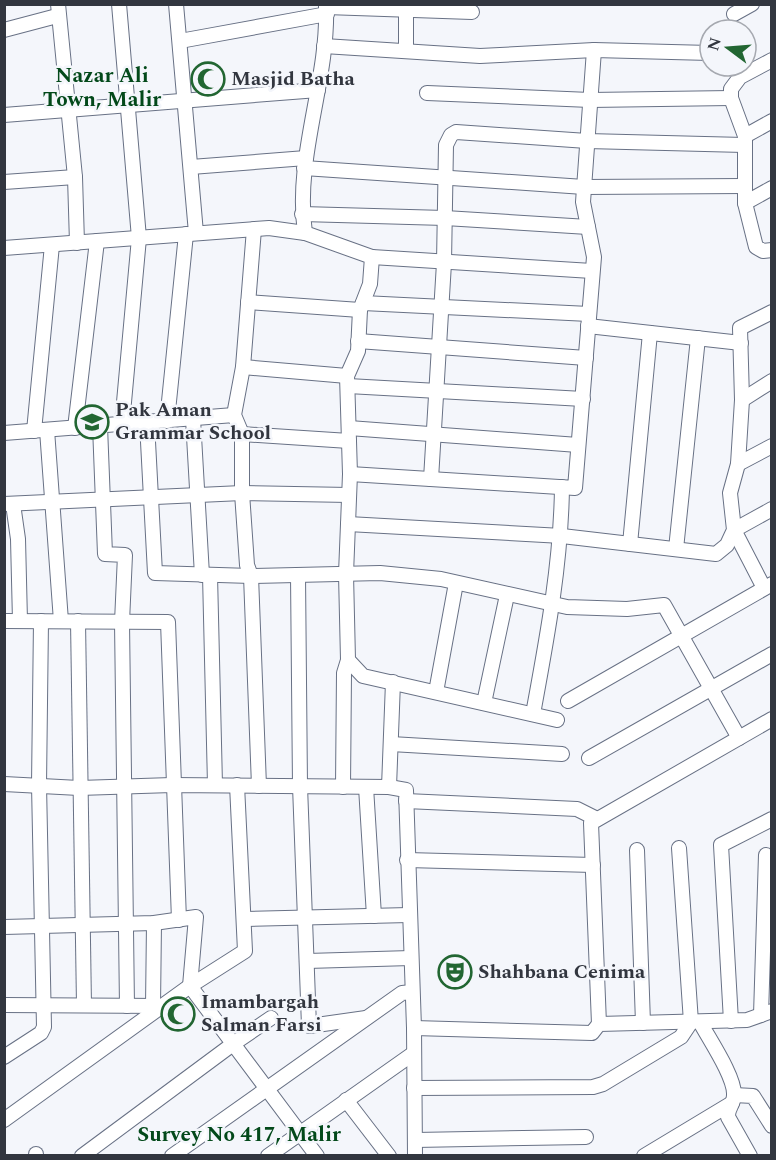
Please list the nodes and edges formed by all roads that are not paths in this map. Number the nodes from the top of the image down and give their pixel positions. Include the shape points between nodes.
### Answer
1 (119, 4) edge
2 (176, 4) edge
3 (752, 4) edge
4 (406, 8) edge
5 (326, 9) edge
6 (57, 10) edge
7 (472, 12) dead end
8 (735, 14) dead end
9 (4, 30) edge
10 (180, 42) junction
11 (324, 46) junction
12 (594, 50) junction
13 (406, 51) junction
14 (698, 52) edge
15 (771, 60) edge
16 (318, 90) junction
17 (427, 93) dead end
18 (731, 98) junction
19 (590, 100) junction
20 (186, 101) junction
21 (127, 105) junction
22 (67, 110) junction
23 (4, 115) edge
24 (771, 121) edge
25 (744, 140) junction
26 (587, 141) junction
27 (305, 163) junction
28 (191, 167) junction
29 (446, 176) junction
30 (75, 177) junction
31 (4, 182) edge
32 (744, 186) junction
33 (584, 187) junction
34 (771, 188) edge
35 (745, 203) junction
36 (302, 214) junction
37 (444, 218) junction
38 (588, 227) junction
39 (254, 229) junction
40 (305, 233) junction
41 (191, 234) junction
42 (139, 238) junction
43 (97, 241) junction
44 (77, 243) junction
45 (52, 245) junction
46 (4, 248) edge
47 (771, 250) edge
48 (372, 257) junction
49 (444, 262) junction
50 (592, 271) junction
51 (248, 302) junction
52 (362, 306) junction
53 (440, 307) junction
54 (771, 312) edge
55 (588, 320) junction
56 (650, 333) junction
57 (698, 338) junction
58 (358, 341) junction
59 (741, 344) junction
60 (438, 347) junction
61 (586, 358) junction
62 (243, 367) junction
63 (348, 381) junction
64 (771, 381) edge
65 (437, 391) junction
66 (583, 399) junction
67 (742, 400) junction
68 (234, 415) junction
69 (193, 419) junction
70 (166, 421) junction
71 (147, 423) junction
72 (122, 424) junction
73 (100, 426) junction
74 (75, 428) junction
75 (40, 430) junction
76 (4, 433) edge
77 (242, 434) junction
78 (349, 435) junction
79 (434, 435) junction
80 (578, 445) junction
81 (771, 446) edge
82 (738, 464) junction
83 (350, 474) junction
84 (431, 479) junction
85 (562, 487) junction
86 (242, 493) junction
87 (198, 495) junction
88 (349, 495) junction
89 (152, 497) junction
90 (104, 500) junction
91 (51, 502) junction
92 (9, 504) edge
93 (771, 509) edge
94 (348, 524) junction
95 (734, 530) junction
96 (562, 536) junction
97 (630, 544) junction
98 (676, 549) junction
99 (346, 574) junction
100 (206, 575) junction
101 (298, 575) junction
102 (251, 576) junction
103 (456, 583) junction
104 (768, 586) edge
105 (507, 595) junction
106 (553, 604) junction
107 (4, 621) edge
108 (20, 621) junction
109 (41, 621) junction
110 (61, 621) junction
111 (78, 621) junction
112 (122, 622) junction
113 (682, 637) junction
114 (771, 654) edge
115 (348, 660) junction
116 (393, 682) junction
117 (712, 690) junction
118 (436, 692) junction
119 (568, 701) dead end
120 (484, 703) junction
121 (533, 714) junction
122 (771, 719) edge
123 (557, 720) dead end
124 (739, 738) junction
125 (390, 744) junction
126 (562, 754) dead end
127 (589, 758) dead end
128 (4, 784) edge
129 (39, 785) junction
130 (172, 785) junction
131 (215, 785) junction
132 (237, 785) junction
133 (125, 786) junction
134 (259, 786) junction
135 (300, 786) junction
136 (343, 787) junction
137 (366, 787) junction
138 (79, 788) junction
139 (389, 788) junction
140 (406, 801) junction
141 (597, 819) junction
142 (771, 819) edge
143 (679, 848) dead end
144 (637, 850) dead end
145 (766, 855) dead end
146 (407, 860) junction
147 (593, 865) junction
148 (768, 912) edge
149 (409, 915) junction
150 (374, 916) junction
151 (305, 918) junction
152 (245, 919) junction
153 (179, 920) junction
154 (154, 923) junction
155 (128, 924) junction
156 (82, 925) junction
157 (4, 927) edge
158 (42, 928) junction
159 (411, 958) junction
160 (307, 961) junction
161 (190, 986) junction
162 (412, 992) junction
163 (4, 1005) edge
164 (44, 1005) junction
165 (84, 1005) junction
166 (127, 1006) junction
167 (158, 1006) junction
168 (768, 1014) edge
169 (272, 1018) dead end
170 (366, 1018) junction
171 (730, 1021) junction
172 (695, 1022) junction
173 (643, 1023) junction
174 (599, 1024) junction
175 (414, 1028) junction
176 (233, 1044) junction
177 (414, 1053) junction
178 (4, 1057) edge
179 (266, 1088) junction
180 (414, 1088) junction
181 (733, 1099) junction
182 (346, 1100) junction
183 (4, 1120) edge
184 (771, 1126) edge
185 (299, 1131) junction
186 (586, 1137) dead end
187 (415, 1140) junction
188 (82, 1155) edge
189 (172, 1155) edge
190 (268, 1155) edge
191 (317, 1155) edge
192 (388, 1155) edge
193 (415, 1155) edge
194 (644, 1155) edge
195 (750, 1155) edge

1 - 21 street
2 - 10 street
3 - 8 street
4 - 5 street
4 - 7 street
4 - 13 street
5 - 10 street
5 - 11 street
6 - 9 street
6 - 22 street
10 - 20 street
11 - 13 street
11 - 16 street
12 - 13 street via 480,56
12 - 14 street
12 - 19 street
15 - 18 street via 733,83
16 - 20 street
16 - 27 street
17 - 19 street
18 - 19 street
18 - 25 street
19 - 26 street
20 - 21 street
20 - 28 street
21 - 22 street
21 - 42 street
22 - 23 street
22 - 30 street
24 - 25 street
25 - 26 street
25 - 32 street
26 - 29 street via 456,132 446,145
26 - 33 street
27 - 28 street
27 - 29 street
27 - 36 street
28 - 41 street
29 - 33 street
29 - 37 street
30 - 31 street
30 - 44 street
32 - 33 street
32 - 35 street
33 - 38 street
34 - 35 street
35 - 47 street via 756,248
36 - 37 street
36 - 40 street
37 - 38 street
37 - 49 street
38 - 50 street via 594,257
39 - 40 street
39 - 41 street
39 - 51 street
40 - 48 street
41 - 42 street
41 - 70 street
42 - 43 street
42 - 72 street
43 - 44 street
43 - 74 street
44 - 45 street
45 - 46 street
45 - 75 street
48 - 49 street
48 - 52 street via 370,284
49 - 50 street
49 - 53 street
50 - 55 street
51 - 52 street
51 - 62 street
52 - 53 street
52 - 58 street
53 - 55 street
53 - 60 street
54 - 59 street via 740,328
55 - 56 street
55 - 61 street
56 - 57 street
56 - 97 street
57 - 59 street
57 - 98 street
58 - 60 street
58 - 63 street
59 - 67 street
60 - 61 street
60 - 65 street
61 - 66 street
62 - 63 street
62 - 68 street
63 - 65 street
63 - 78 street
64 - 67 street
65 - 66 street
65 - 79 street
66 - 80 street
67 - 82 street
68 - 69 street
68 - 77 street
69 - 70 street
69 - 87 street
70 - 71 street
71 - 72 street
71 - 89 street
72 - 73 street
73 - 74 street
73 - 90 street
74 - 75 street
75 - 76 street
75 - 91 street
77 - 78 street
77 - 86 street
78 - 79 street
78 - 83 street
79 - 80 street
79 - 84 street
80 - 85 street via 575,488
81 - 82 street
82 - 95 street via 730,493
83 - 84 street
83 - 88 street
84 - 85 street
85 - 96 street
86 - 87 street
86 - 88 street
86 - 102 street
87 - 89 street
87 - 100 street
88 - 94 street
89 - 90 street
89 - 100 street via 155,573
90 - 91 street
90 - 112 street via 105,554 125,555
91 - 92 street
91 - 110 street
92 - 108 street via 18,539
93 - 95 street
94 - 96 street
94 - 99 street
95 - 98 street via 716,554
95 - 104 street
96 - 97 street
96 - 106 street
97 - 98 street
99 - 101 street
99 - 103 street via 380,573
99 - 115 street
100 - 102 street
100 - 131 street
101 - 102 street
101 - 135 street
102 - 134 street
103 - 105 street
103 - 118 street
104 - 113 street
105 - 106 street
105 - 120 street
106 - 113 street via 627,609 664,605
106 - 121 street
107 - 108 street
108 - 109 street
109 - 110 street
109 - 129 street
110 - 111 street
111 - 112 street
111 - 138 street
112 - 130 street via 168,622
112 - 133 street
113 - 117 street
113 - 119 street
114 - 117 street
115 - 116 street via 363,676
115 - 136 street via 344,674
116 - 118 street
116 - 125 street
117 - 124 street
117 - 127 street
118 - 120 street
120 - 121 street
121 - 123 street
122 - 124 street
124 - 141 street
125 - 126 street
125 - 139 street
128 - 129 street
129 - 138 street
129 - 158 street
130 - 131 street
130 - 133 street
130 - 153 street
131 - 132 street
132 - 134 street
132 - 152 street
133 - 138 street
133 - 155 street
134 - 135 street
135 - 136 street
135 - 151 street
136 - 137 street
137 - 139 street
137 - 150 street
138 - 156 street
139 - 140 street via 406,790
140 - 141 street via 577,809
140 - 146 street
141 - 147 street via 591,823
142 - 171 street via 721,845
143 - 172 street
144 - 173 street
145 - 148 street
146 - 147 street
146 - 149 street
147 - 174 street
148 - 168 street
149 - 150 street
149 - 159 street
150 - 151 street
151 - 152 street
151 - 160 street
152 - 161 street via 245,951
153 - 154 street
153 - 161 street via 196,917
154 - 155 street
154 - 167 street
155 - 156 street
155 - 166 street
156 - 158 street
156 - 165 street
157 - 158 street
158 - 164 street
159 - 160 street
159 - 162 street
160 - 170 street via 309,1026
161 - 167 street
161 - 176 street
162 - 170 street via 402,993
162 - 175 street
163 - 164 street
164 - 165 street
164 - 178 street via 44,1028
165 - 166 street
166 - 167 street
167 - 183 street
168 - 171 street
169 - 176 street
170 - 179 street
171 - 172 street
172 - 173 street
172 - 180 street via 681,1037 593,1087
172 - 181 street via 731,1082
173 - 174 street
174 - 175 street via 592,1033
175 - 177 street
176 - 179 street
176 - 188 street
177 - 180 street
177 - 182 street
179 - 185 street
179 - 189 street
180 - 187 street
181 - 184 street via 753,1096
181 - 194 street
181 - 195 street via 728,1117
182 - 185 street
182 - 192 street
185 - 190 street
185 - 191 street
186 - 187 street
187 - 193 street

